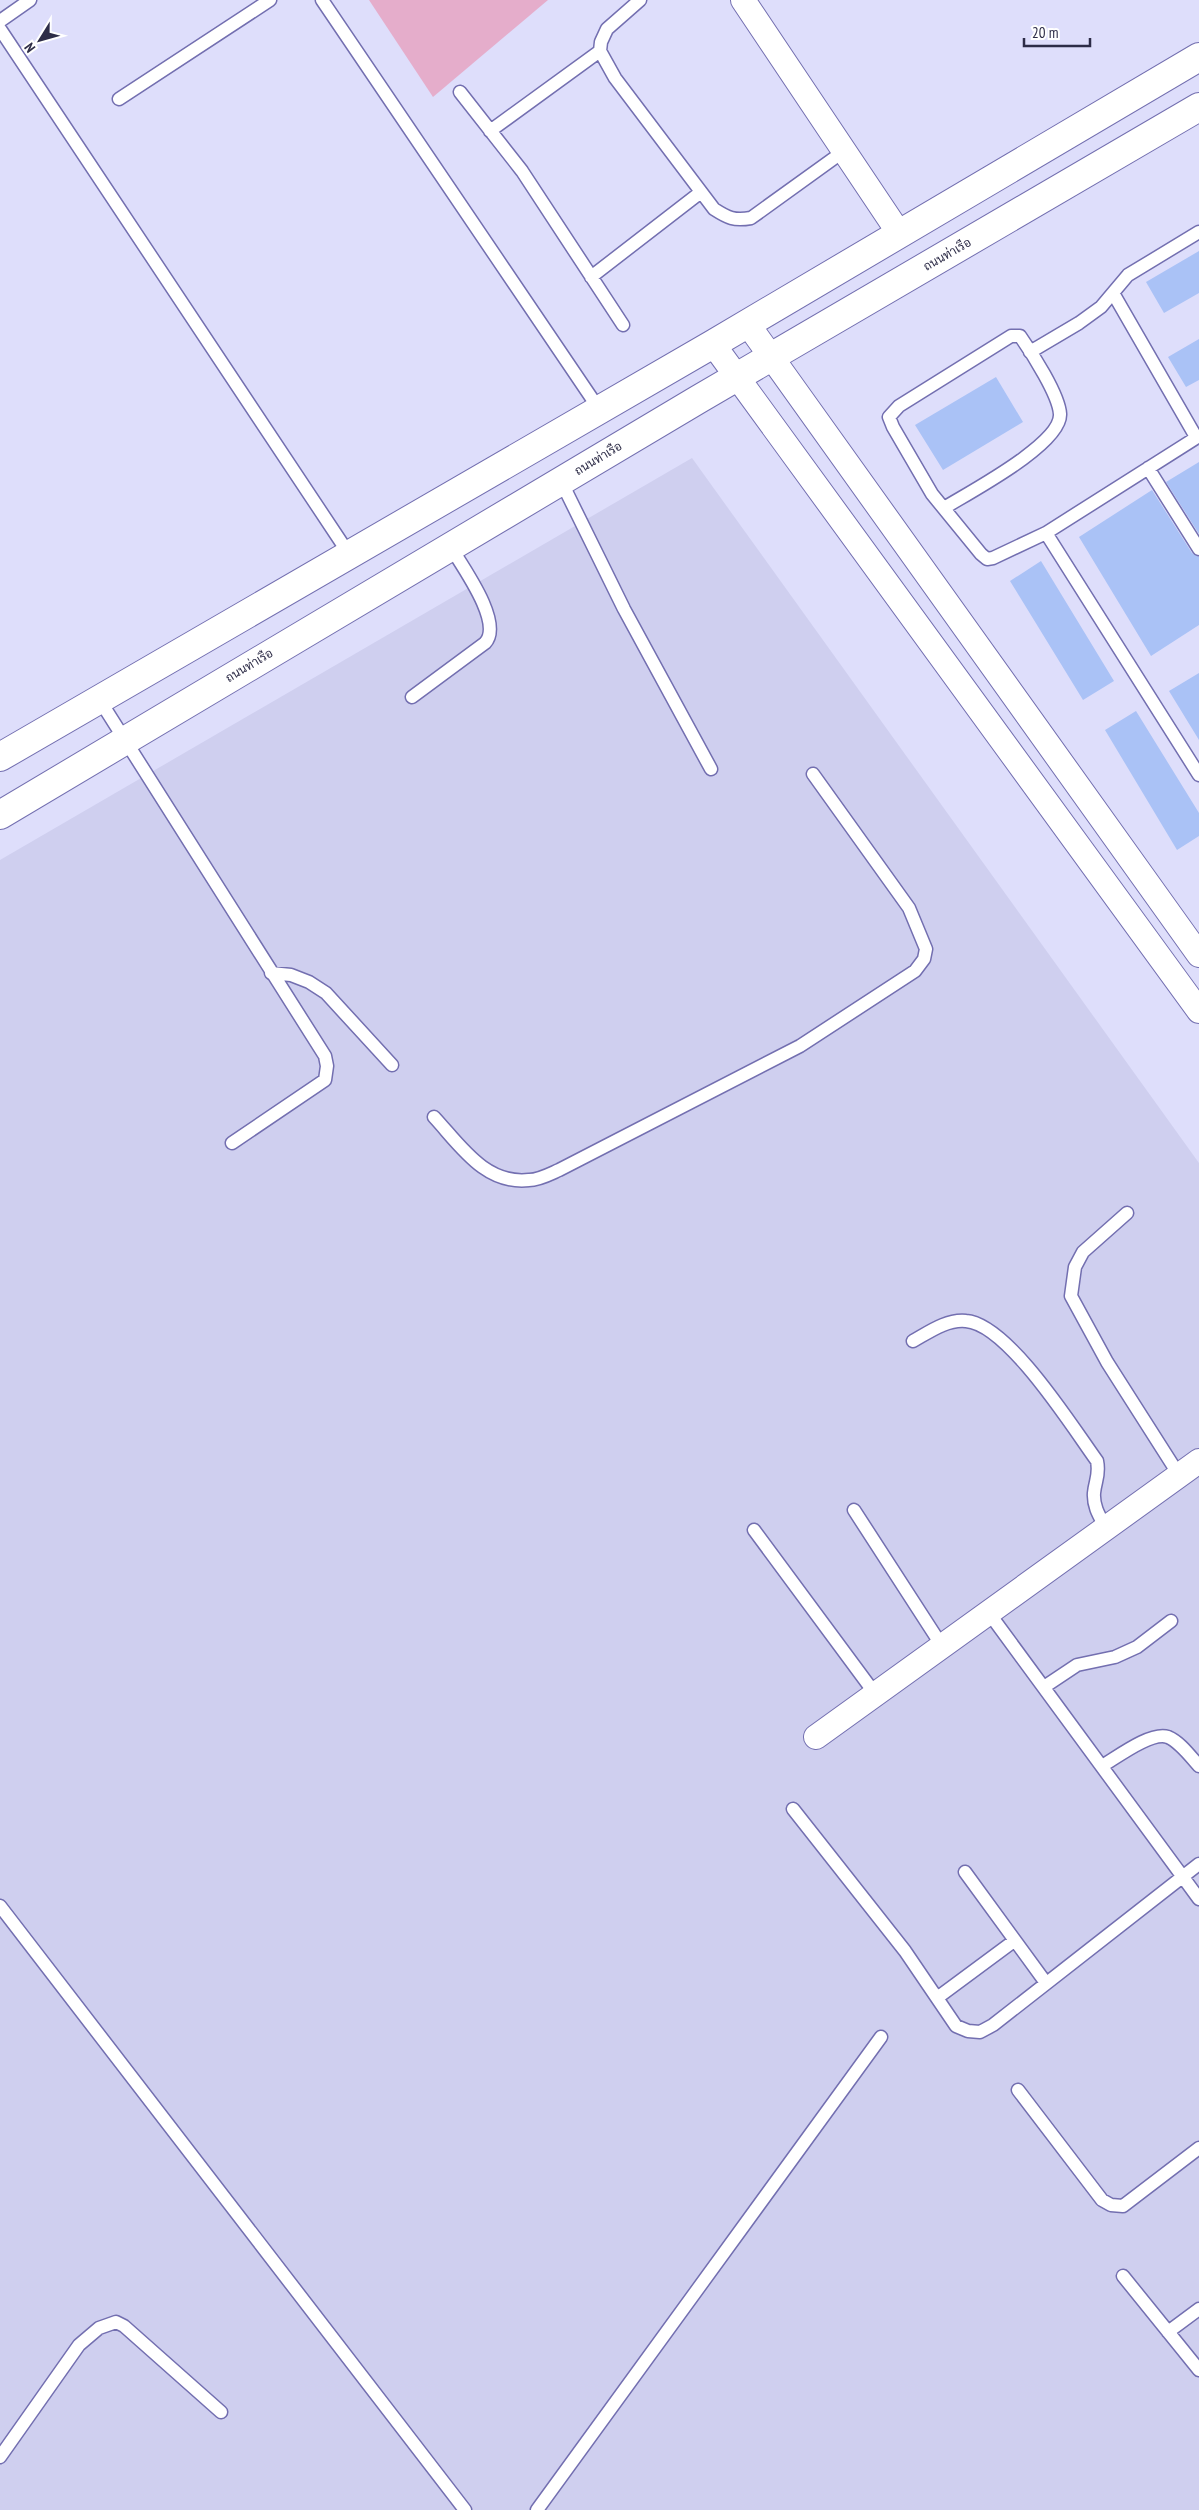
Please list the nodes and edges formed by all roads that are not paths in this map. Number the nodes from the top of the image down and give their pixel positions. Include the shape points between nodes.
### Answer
1 (30, 0) edge
2 (270, 0) edge
3 (322, 0) edge
4 (640, 0) edge
5 (743, 0) edge
6 (0, 21) edge
7 (0, 29) edge
8 (600, 51) junction
9 (1199, 57) edge
10 (460, 92) dead end
11 (120, 98) dead end
12 (1199, 107) edge
13 (490, 131) junction
14 (844, 151) junction
15 (701, 192) junction
16 (1199, 232) edge
17 (899, 233) junction
18 (591, 277) junction
19 (1113, 293) junction
20 (748, 323) junction
21 (623, 326) dead end
22 (713, 344) junction
23 (1030, 352) junction
24 (771, 356) junction
25 (736, 377) junction
26 (599, 409) junction
27 (1198, 437) edge
28 (1148, 468) junction
29 (561, 481) junction
30 (944, 508) junction
31 (1046, 533) junction
32 (450, 546) junction
33 (1199, 549) edge
34 (349, 554) junction
35 (412, 697) dead end
36 (99, 699) junction
37 (123, 740) junction
38 (0, 757) edge
39 (711, 769) dead end
40 (813, 774) dead end
41 (1199, 775) edge
42 (0, 815) edge
43 (1199, 955) edge
44 (271, 973) junction
45 (1199, 1011) edge
46 (392, 1065) dead end
47 (434, 1117) dead end
48 (232, 1143) dead end
49 (1128, 1213) dead end
50 (913, 1341) dead end
51 (1199, 1461) edge
52 (1179, 1475) junction
53 (854, 1510) dead end
54 (1106, 1528) junction
55 (754, 1530) dead end
56 (989, 1612) junction
57 (1171, 1621) dead end
58 (942, 1646) junction
59 (1044, 1687) junction
60 (876, 1695) junction
61 (816, 1737) dead end
62 (1102, 1766) junction
63 (1199, 1766) edge
64 (793, 1809) dead end
65 (1199, 1864) edge
66 (965, 1872) dead end
67 (1182, 1876) junction
68 (1199, 1899) edge
69 (0, 1906) edge
70 (1014, 1941) junction
71 (1046, 1983) junction
72 (937, 1998) junction
73 (881, 2037) dead end
74 (1018, 2090) dead end
75 (1199, 2148) edge
76 (1123, 2276) dead end
77 (1199, 2309) edge
78 (1168, 2332) junction
79 (1199, 2370) edge
80 (221, 2412) dead end
81 (0, 2457) edge
82 (465, 2510) edge
83 (537, 2510) edge

1 - 6 lane
2 - 11 lane
3 - 26 lane
4 - 8 lane via 607,29
5 - 14 street
7 - 34 lane
8 - 13 lane
8 - 15 lane via 611,72
9 - 17 street
10 - 13 lane
12 - 24 street, ถนนท่าเรือ
13 - 18 lane via 522,171
14 - 15 lane via 751,218 737,221 728,218 714,209
14 - 17 street
15 - 18 lane
16 - 19 lane via 1128,275
17 - 20 street
18 - 21 lane
19 - 23 lane via 1101,307 1079,323
19 - 27 lane
20 - 22 street
20 - 24 street
22 - 25 street
22 - 26 street
23 - 30 lane via 1058,402 1061,416 1056,429 1028,456
23 - 30 lane via 1020,336 1011,336 899,406 889,416 932,494
24 - 25 street, ถนนท่าเรือ
24 - 43 street
25 - 29 street, ถนนท่าเรือ
25 - 45 street
26 - 34 street
27 - 28 lane
28 - 31 lane
28 - 33 lane
29 - 32 street, ถนนท่าเรือ
29 - 39 lane via 624,609
30 - 31 lane via 987,559
31 - 41 lane
32 - 35 lane via 484,603 491,634 485,643
32 - 37 street, ถนนท่าเรือ
34 - 36 street
36 - 37 lane
36 - 38 street
37 - 42 street, ถนนท่าเรือ
37 - 44 lane
40 - 47 lane via 909,908 926,949 921,965 800,1046 559,1170 531,1180 495,1175 480,1167
44 - 46 lane via 291,975 326,993
44 - 48 lane via 325,1056 327,1072 325,1080
49 - 52 lane via 1084,1252 1075,1267 1071,1296 1107,1362
50 - 54 lane via 951,1322 966,1321 989,1330 1006,1342 1097,1461 1100,1472 1094,1502
51 - 52 street
52 - 54 street
53 - 58 lane
54 - 56 street
55 - 60 lane
56 - 58 street
56 - 59 lane
57 - 59 lane via 1137,1648 1077,1666
58 - 60 street
59 - 62 lane
60 - 61 street
62 - 63 lane via 1149,1738 1161,1736 1182,1747
62 - 67 lane
64 - 72 lane via 906,1951
65 - 67 lane
66 - 70 lane
67 - 68 lane
67 - 71 lane
69 - 82 lane
70 - 71 lane
70 - 72 lane
71 - 72 lane via 993,2026 980,2032 956,2026
73 - 83 lane
74 - 75 lane via 1102,2200 1111,2205 1123,2206
76 - 78 lane
77 - 78 lane
78 - 79 lane
80 - 81 lane via 116,2322 99,2328 80,2345

